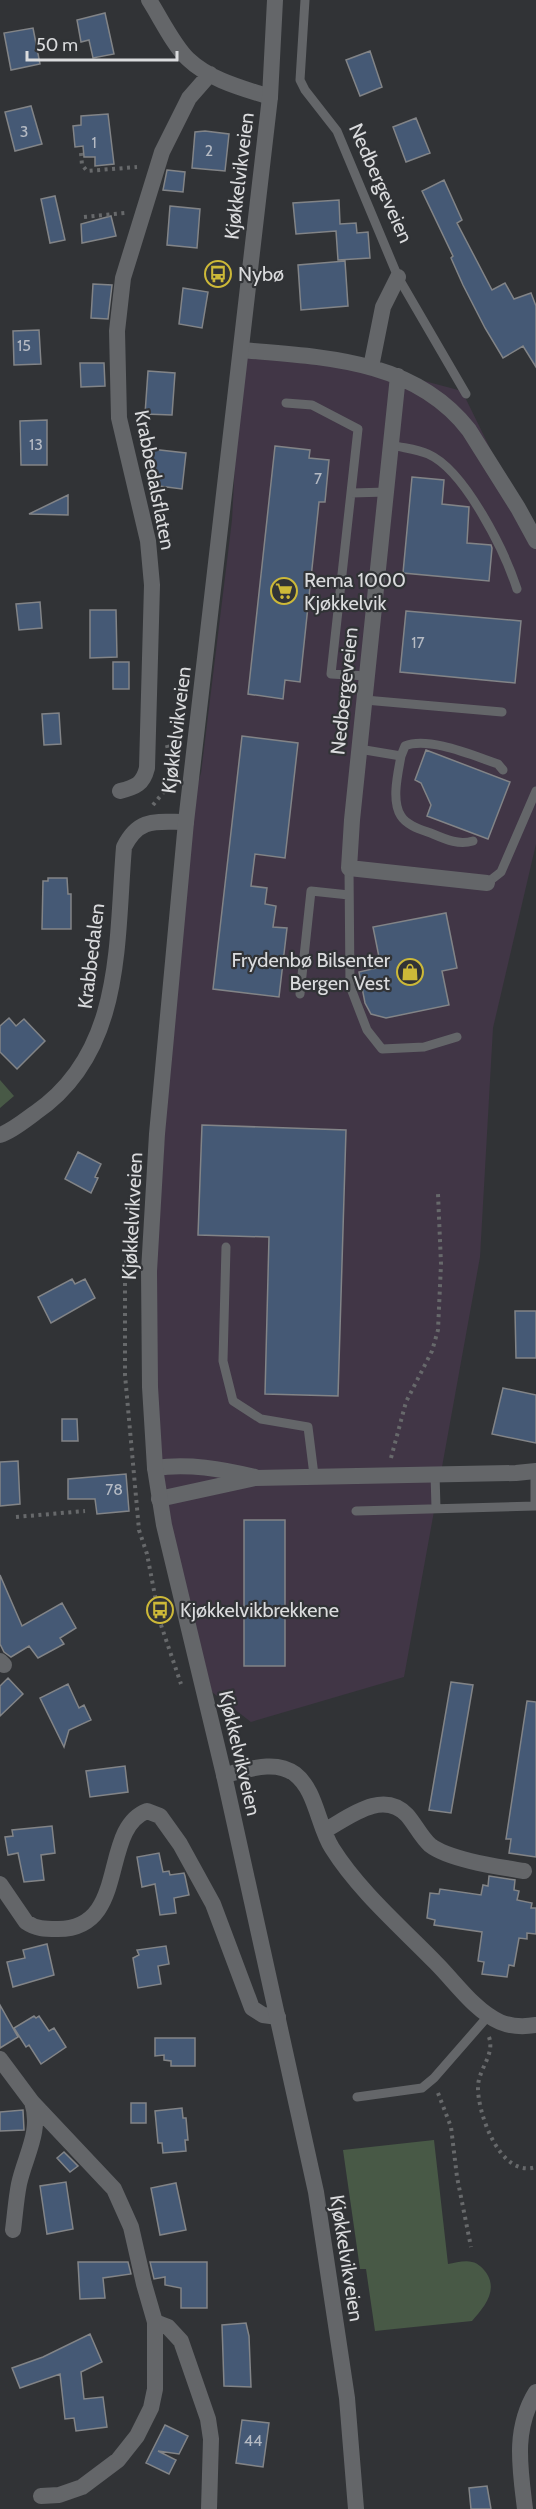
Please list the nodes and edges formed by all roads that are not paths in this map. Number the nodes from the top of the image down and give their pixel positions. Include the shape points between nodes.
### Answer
1 (149, 0) edge
2 (275, 0) edge
3 (305, 0) edge
4 (210, 74) junction
5 (270, 97) junction
6 (398, 277) junction
7 (241, 350) junction
8 (371, 367) junction
9 (398, 376) junction
10 (466, 394) dead end
11 (286, 403) dead end
12 (392, 445) junction
13 (351, 492) junction
14 (387, 492) junction
15 (536, 541) edge
16 (517, 589) dead end
17 (367, 676) junction
18 (364, 700) junction
19 (502, 712) dead end
20 (359, 750) junction
21 (401, 756) junction
22 (503, 770) dead end
23 (120, 791) dead end
24 (536, 791) edge
25 (186, 822) junction
26 (473, 841) dead end
27 (349, 868) junction
28 (487, 883) joint
29 (349, 895) junction
30 (300, 994) dead end
31 (457, 1037) dead end
32 (0, 1135) edge
33 (226, 1247) dead end
34 (155, 1468) junction
35 (536, 1471) edge
36 (435, 1474) junction
37 (314, 1475) junction
38 (255, 1478) junction
39 (159, 1499) junction
40 (436, 1508) junction
41 (356, 1511) dead end
42 (224, 1775) junction
43 (324, 1832) junction
44 (524, 1871) dead end
45 (0, 1884) edge
46 (278, 2017) junction
47 (484, 2020) junction
48 (536, 2025) edge
49 (0, 2059) edge
50 (357, 2097) dead end
51 (32, 2102) junction
52 (14, 2230) dead end
53 (155, 2322) junction
54 (536, 2392) edge
55 (40, 2496) dead end
56 (209, 2509) edge
57 (356, 2509) edge
58 (525, 2509) edge

1 - 4 street via 186,58
2 - 5 street, Kjøkkelvikveien
3 - 6 lane, Nedbergeveien via 300,80 337,131
4 - 5 street
4 - 23 street, Krabbedalsflaten via 189,98 166,143 123,278 117,332 119,418 148,541 152,585 149,748 144,778 136,786
5 - 7 street, Kjøkkelvikveien
6 - 8 street via 383,307
6 - 10 lane, Nedbergeveien
7 - 8 street
7 - 25 street, Kjøkkelvikveien
8 - 9 street
9 - 12 street, Nedbergeveien
9 - 15 street via 430,394 461,419
11 - 13 lane via 312,405 358,429
12 - 14 street, Nedbergeveien
12 - 16 lane via 429,455 459,480 503,553
13 - 14 lane
13 - 17 lane via 331,674
14 - 17 street, Nedbergeveien
17 - 18 street, Nedbergeveien
18 - 19 lane
18 - 20 street, Nedbergeveien
20 - 21 lane
20 - 27 street, Nedbergeveien
21 - 22 lane via 405,746 426,743 498,764
21 - 26 lane via 401,817 446,839 464,844
24 - 28 lane via 501,872
25 - 32 street, Krabbedalen via 154,822 132,832 124,847 111,995 105,1019 81,1069 64,1089
25 - 34 street, Kjøkkelvikveien via 157,1134 149,1271
27 - 28 street
27 - 29 lane, Nedbergeveien
29 - 30 lane via 311,891
29 - 31 lane, Nedbergeveien via 350,986 367,1030 382,1049 423,1047
33 - 37 lane via 223,1361 233,1401 261,1419 308,1427
34 - 38 street via 206,1468
34 - 39 street, Kjøkkelvikveien
35 - 36 street
35 - 40 lane via 535,1506
36 - 37 street
36 - 40 lane
37 - 38 street
38 - 39 street
39 - 42 street, Kjøkkelvikveien
40 - 41 lane
42 - 43 street via 273,1766 297,1775 306,1785
42 - 46 street, Kjøkkelvikveien
43 - 44 street via 372,1805 384,1804 407,1815 429,1844 440,1851
43 - 47 street via 345,1867 470,1998
45 - 46 street via 31,1926 78,1926 101,1906 135,1815 147,1811 160,1816 213,1904 252,2008 263,2015
46 - 57 street, Kjøkkelvikveien via 316,2192 347,2398
47 - 48 street via 512,2026
47 - 50 lane via 422,2088
49 - 51 street
51 - 52 street via 36,2115 32,2147 19,2182
51 - 53 street via 114,2189 131,2227
53 - 55 street via 155,2389 152,2408 137,2436 118,2460 82,2487 59,2495
53 - 56 street via 168,2327 181,2342 208,2419
54 - 58 street via 521,2428 519,2454

